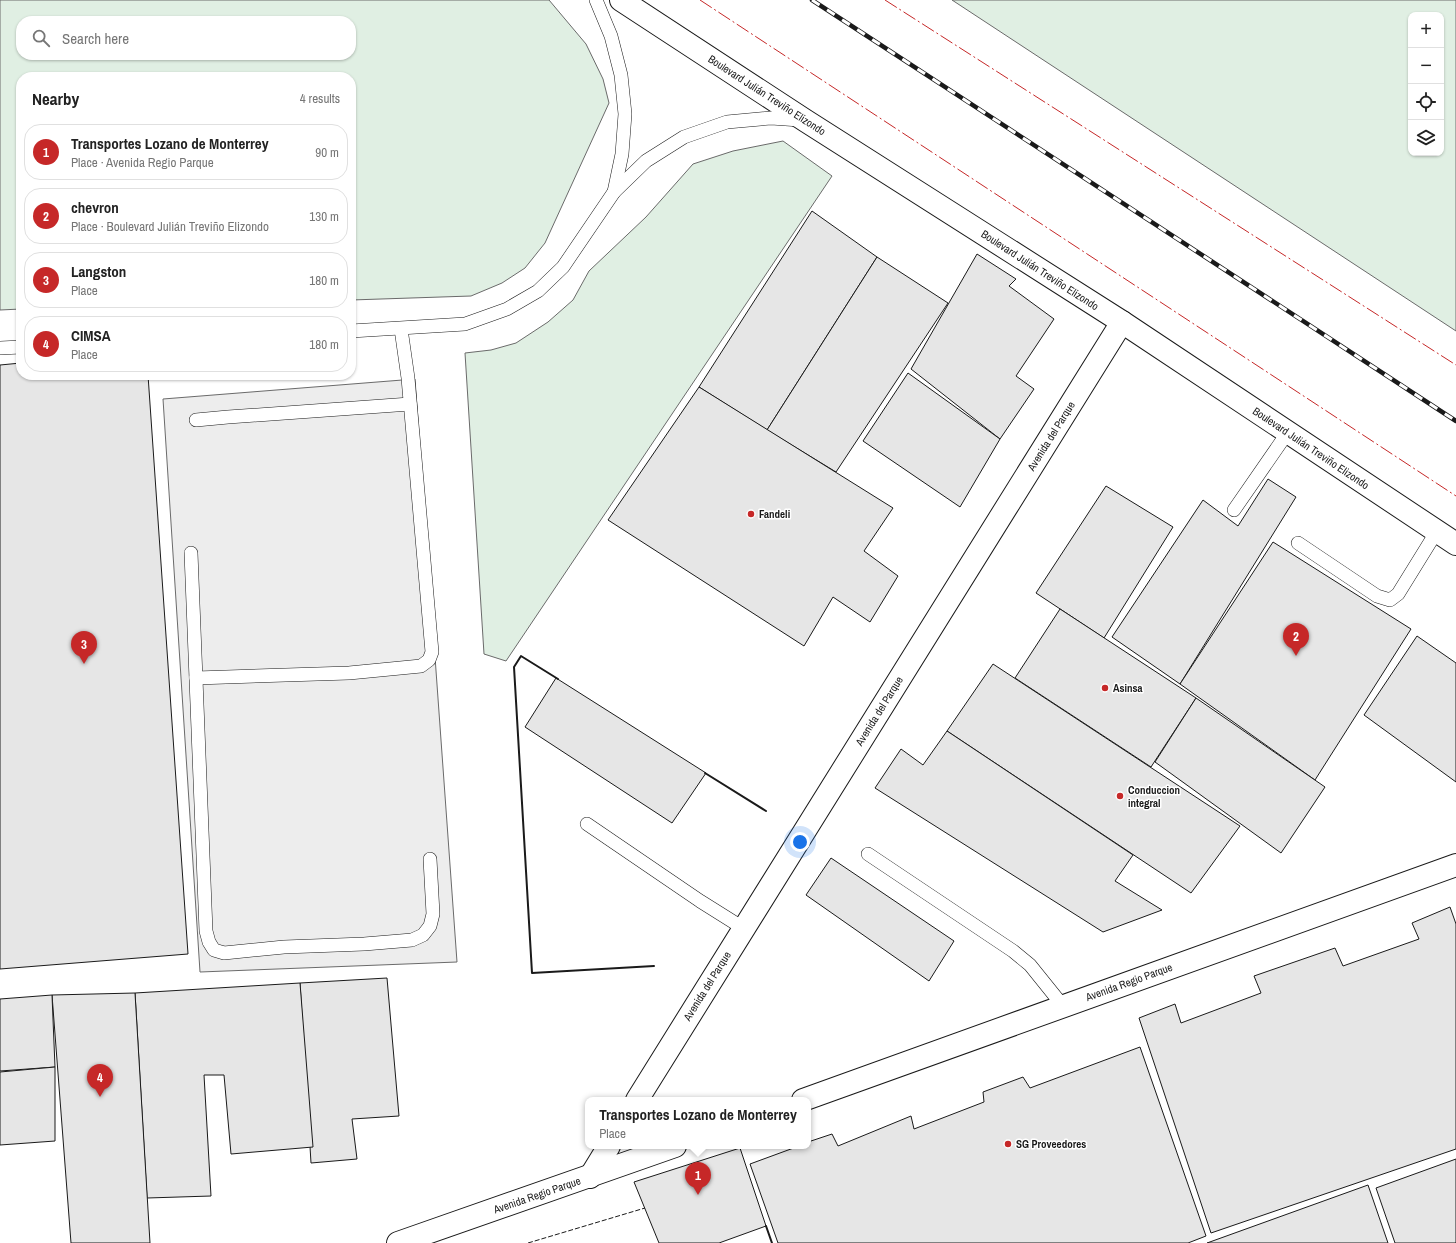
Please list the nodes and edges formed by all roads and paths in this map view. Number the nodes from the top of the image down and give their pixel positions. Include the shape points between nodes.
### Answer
1 (596, 0) edge
2 (621, 0) edge
3 (806, 121) junction
4 (614, 192) junction
5 (1122, 322) junction
6 (401, 329) junction
7 (356, 331) edge
8 (16, 347) edge
9 (0, 348) edge
10 (410, 404) junction
11 (196, 420) dead end
12 (1288, 432) junction
13 (1234, 510) dead end
14 (1437, 532) junction
15 (1298, 543) dead end
16 (1456, 544) edge
17 (191, 553) dead end
18 (196, 678) junction
19 (587, 824) dead end
20 (868, 854) dead end
21 (430, 859) dead end
22 (1456, 865) edge
23 (743, 928) junction
24 (1063, 1006) junction
25 (639, 1097) edge
26 (811, 1097) edge
27 (606, 1149) edge
28 (667, 1149) edge
29 (590, 1177) junction
30 (398, 1243) edge

1 - 4 lane via 611,36 621,75 625,114 622,154
2 - 3 street, Boulevard Julián Treviño Elizondo
3 - 4 lane via 771,118 727,122 684,137 646,161
3 - 5 street, Boulevard Julián Treviño Elizondo
4 - 6 lane via 562,267 538,291 507,309 465,324
5 - 12 street, Boulevard Julián Treviño Elizondo
5 - 23 street, Avenida del Parque
6 - 7 lane
6 - 10 lane
8 - 9 lane
10 - 11 lane
10 - 18 lane via 432,652 429,660 421,666 349,672
12 - 13 lane
12 - 14 street, Boulevard Julián Treviño Elizondo
14 - 15 lane via 1398,594 1390,600 1377,596
14 - 16 street, Boulevard Julián Treviño Elizondo
17 - 18 lane
18 - 21 lane via 206,931 214,950 224,953 412,940 423,935 430,926 433,914
19 - 23 lane
20 - 24 lane via 1014,951 1030,965
22 - 24 street, Avenida Regio Parque
23 - 25 street, Avenida del Parque
24 - 26 street, Avenida Regio Parque
27 - 29 street
28 - 29 street, Avenida Regio Parque
29 - 30 street, Avenida Regio Parque

